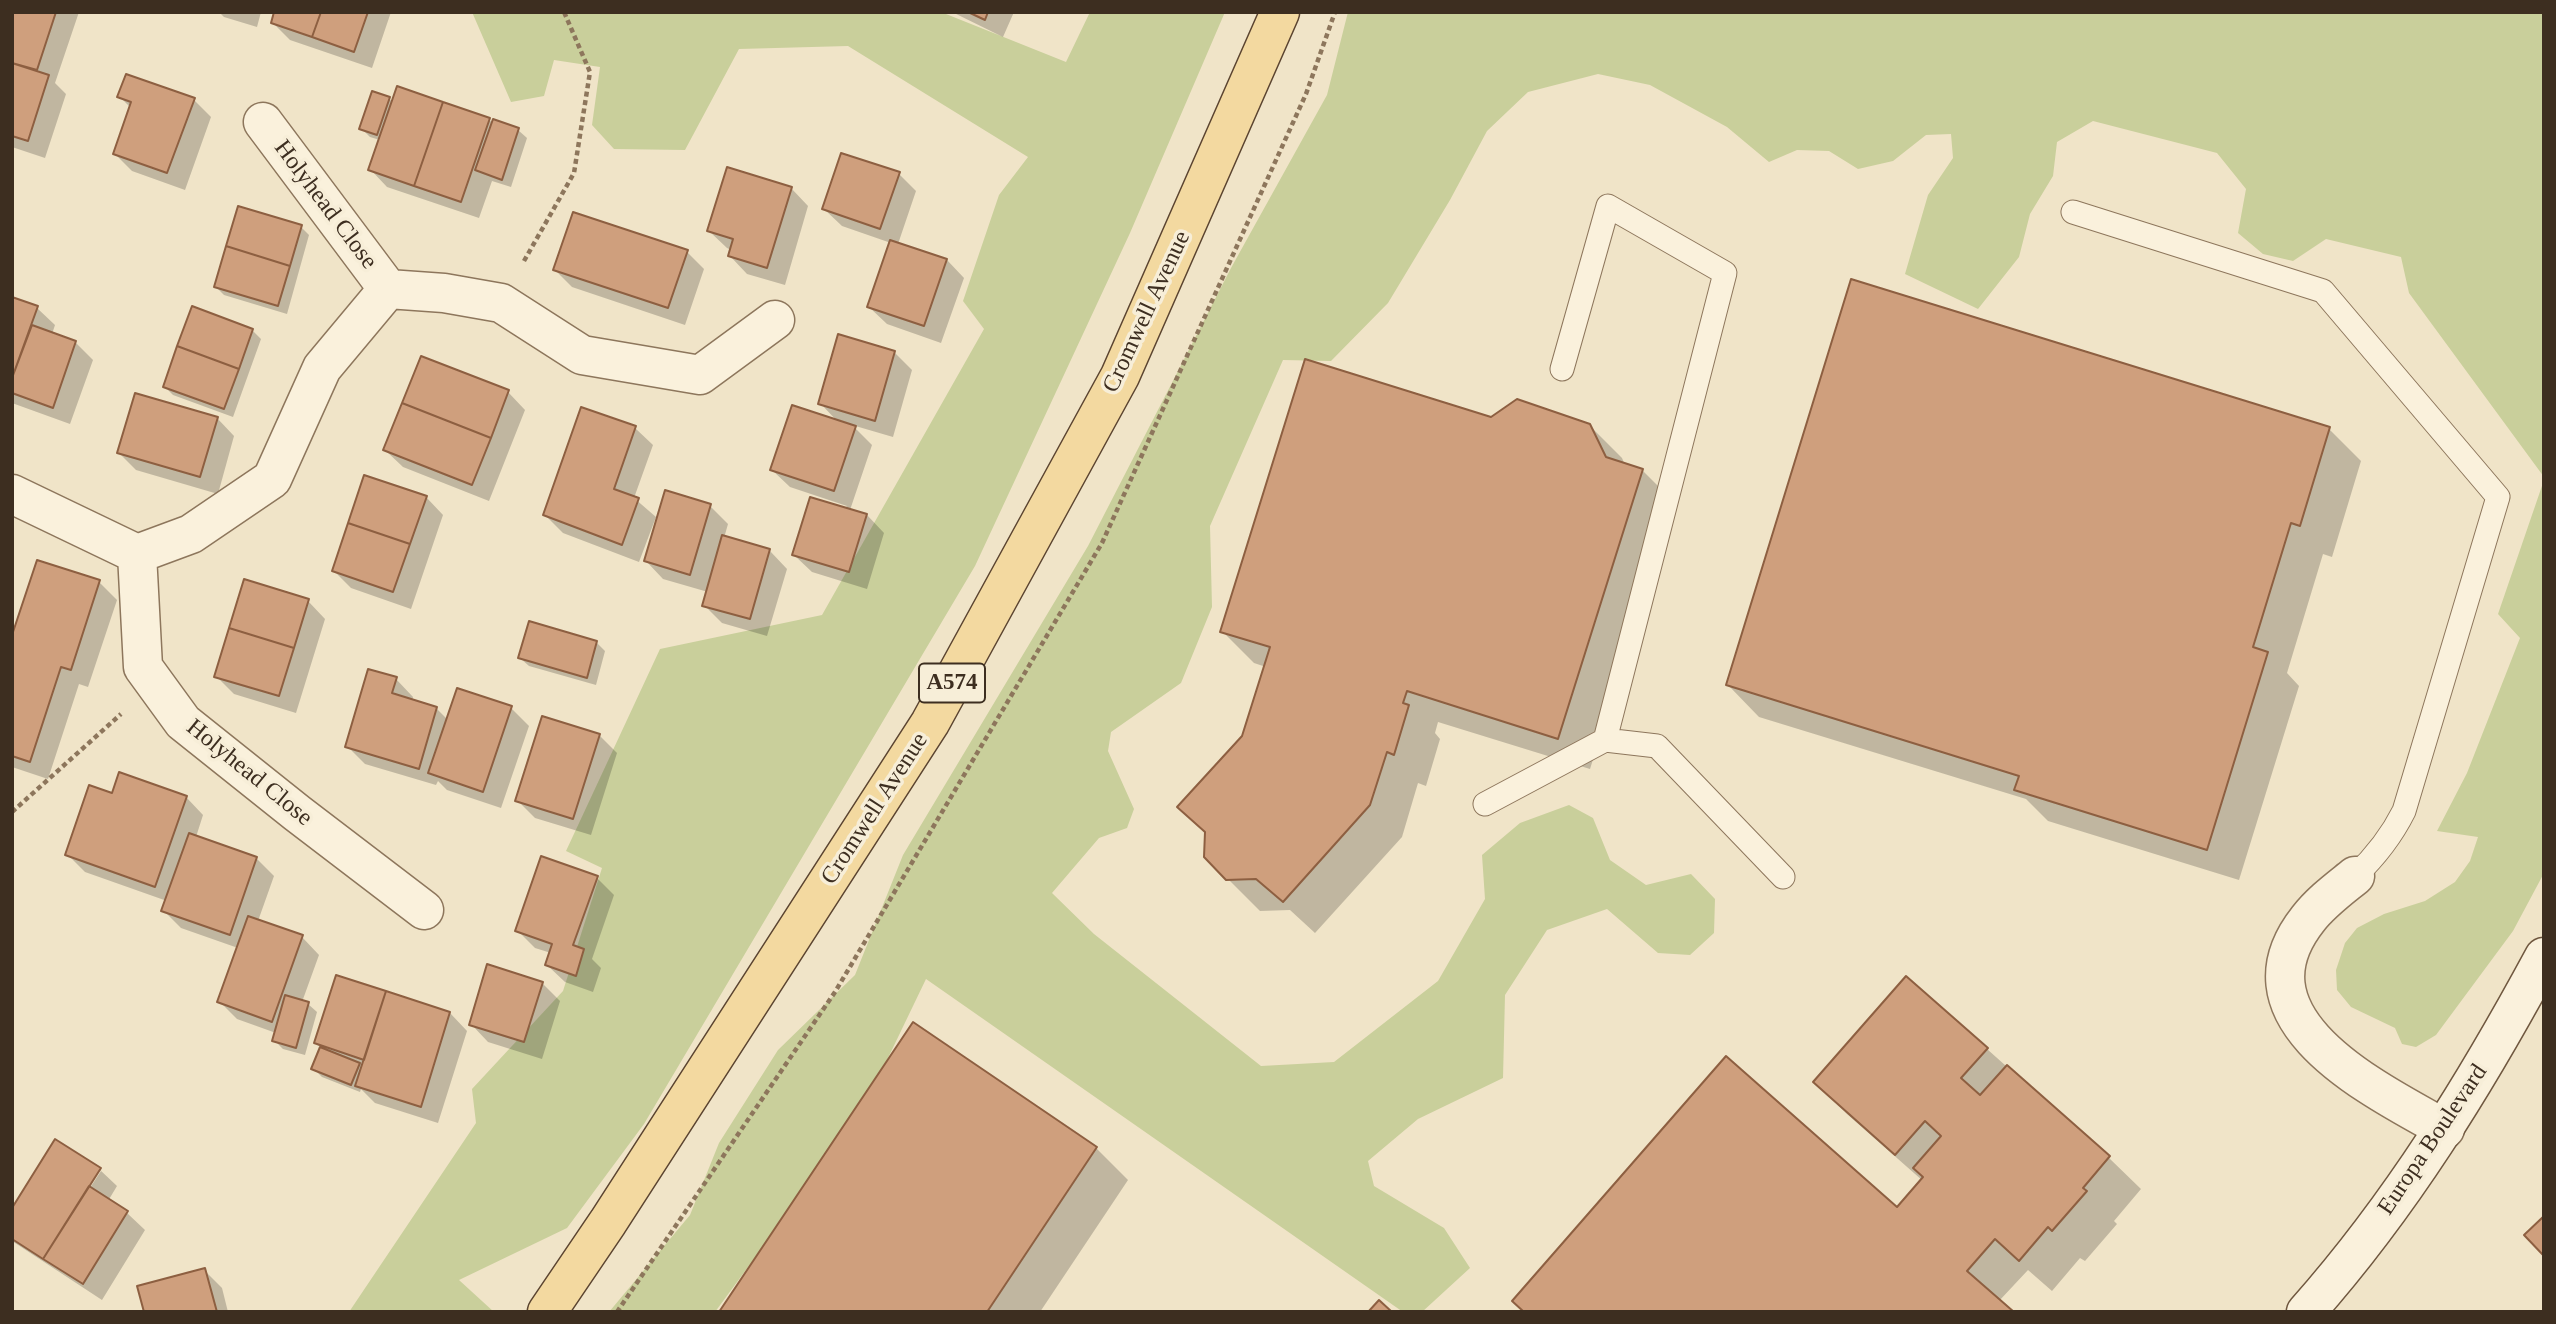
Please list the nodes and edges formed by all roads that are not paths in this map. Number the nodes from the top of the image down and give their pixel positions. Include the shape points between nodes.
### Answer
1 (1280, 12) edge
2 (263, 122) dead end
3 (2073, 212) dead end
4 (388, 289) junction
5 (775, 320) dead end
6 (1562, 369) dead end
7 (12, 494) edge
8 (137, 554) junction
9 (1605, 740) junction
10 (1485, 804) dead end
11 (2355, 876) joint
12 (1783, 877) dead end
13 (424, 910) dead end
14 (2544, 957) edge
15 (2445, 1129) junction
16 (547, 1312) edge
17 (2306, 1312) edge

1 - 16 main road, Cromwell Avenue / A574 via 1120,376 930,723
2 - 4 street, Holyhead Close
3 - 11 lane via 2323,291 2498,497 2403,811 2392,836
4 - 5 street, Holyhead Close via 444,292 500,303 582,355 699,375
4 - 8 street, Holyhead Close via 322,368 272,479 191,534
6 - 9 lane via 1608,206 1725,273
7 - 8 street
8 - 13 street, Holyhead Close via 143,667 183,722
9 - 10 lane
9 - 12 lane via 1657,746
11 - 15 street via 2307,920 2293,944 2286,969 2286,996 2301,1024 2325,1052 2358,1078
14 - 15 street, Europa Boulevard
15 - 17 street, Europa Boulevard via 2356,1252

